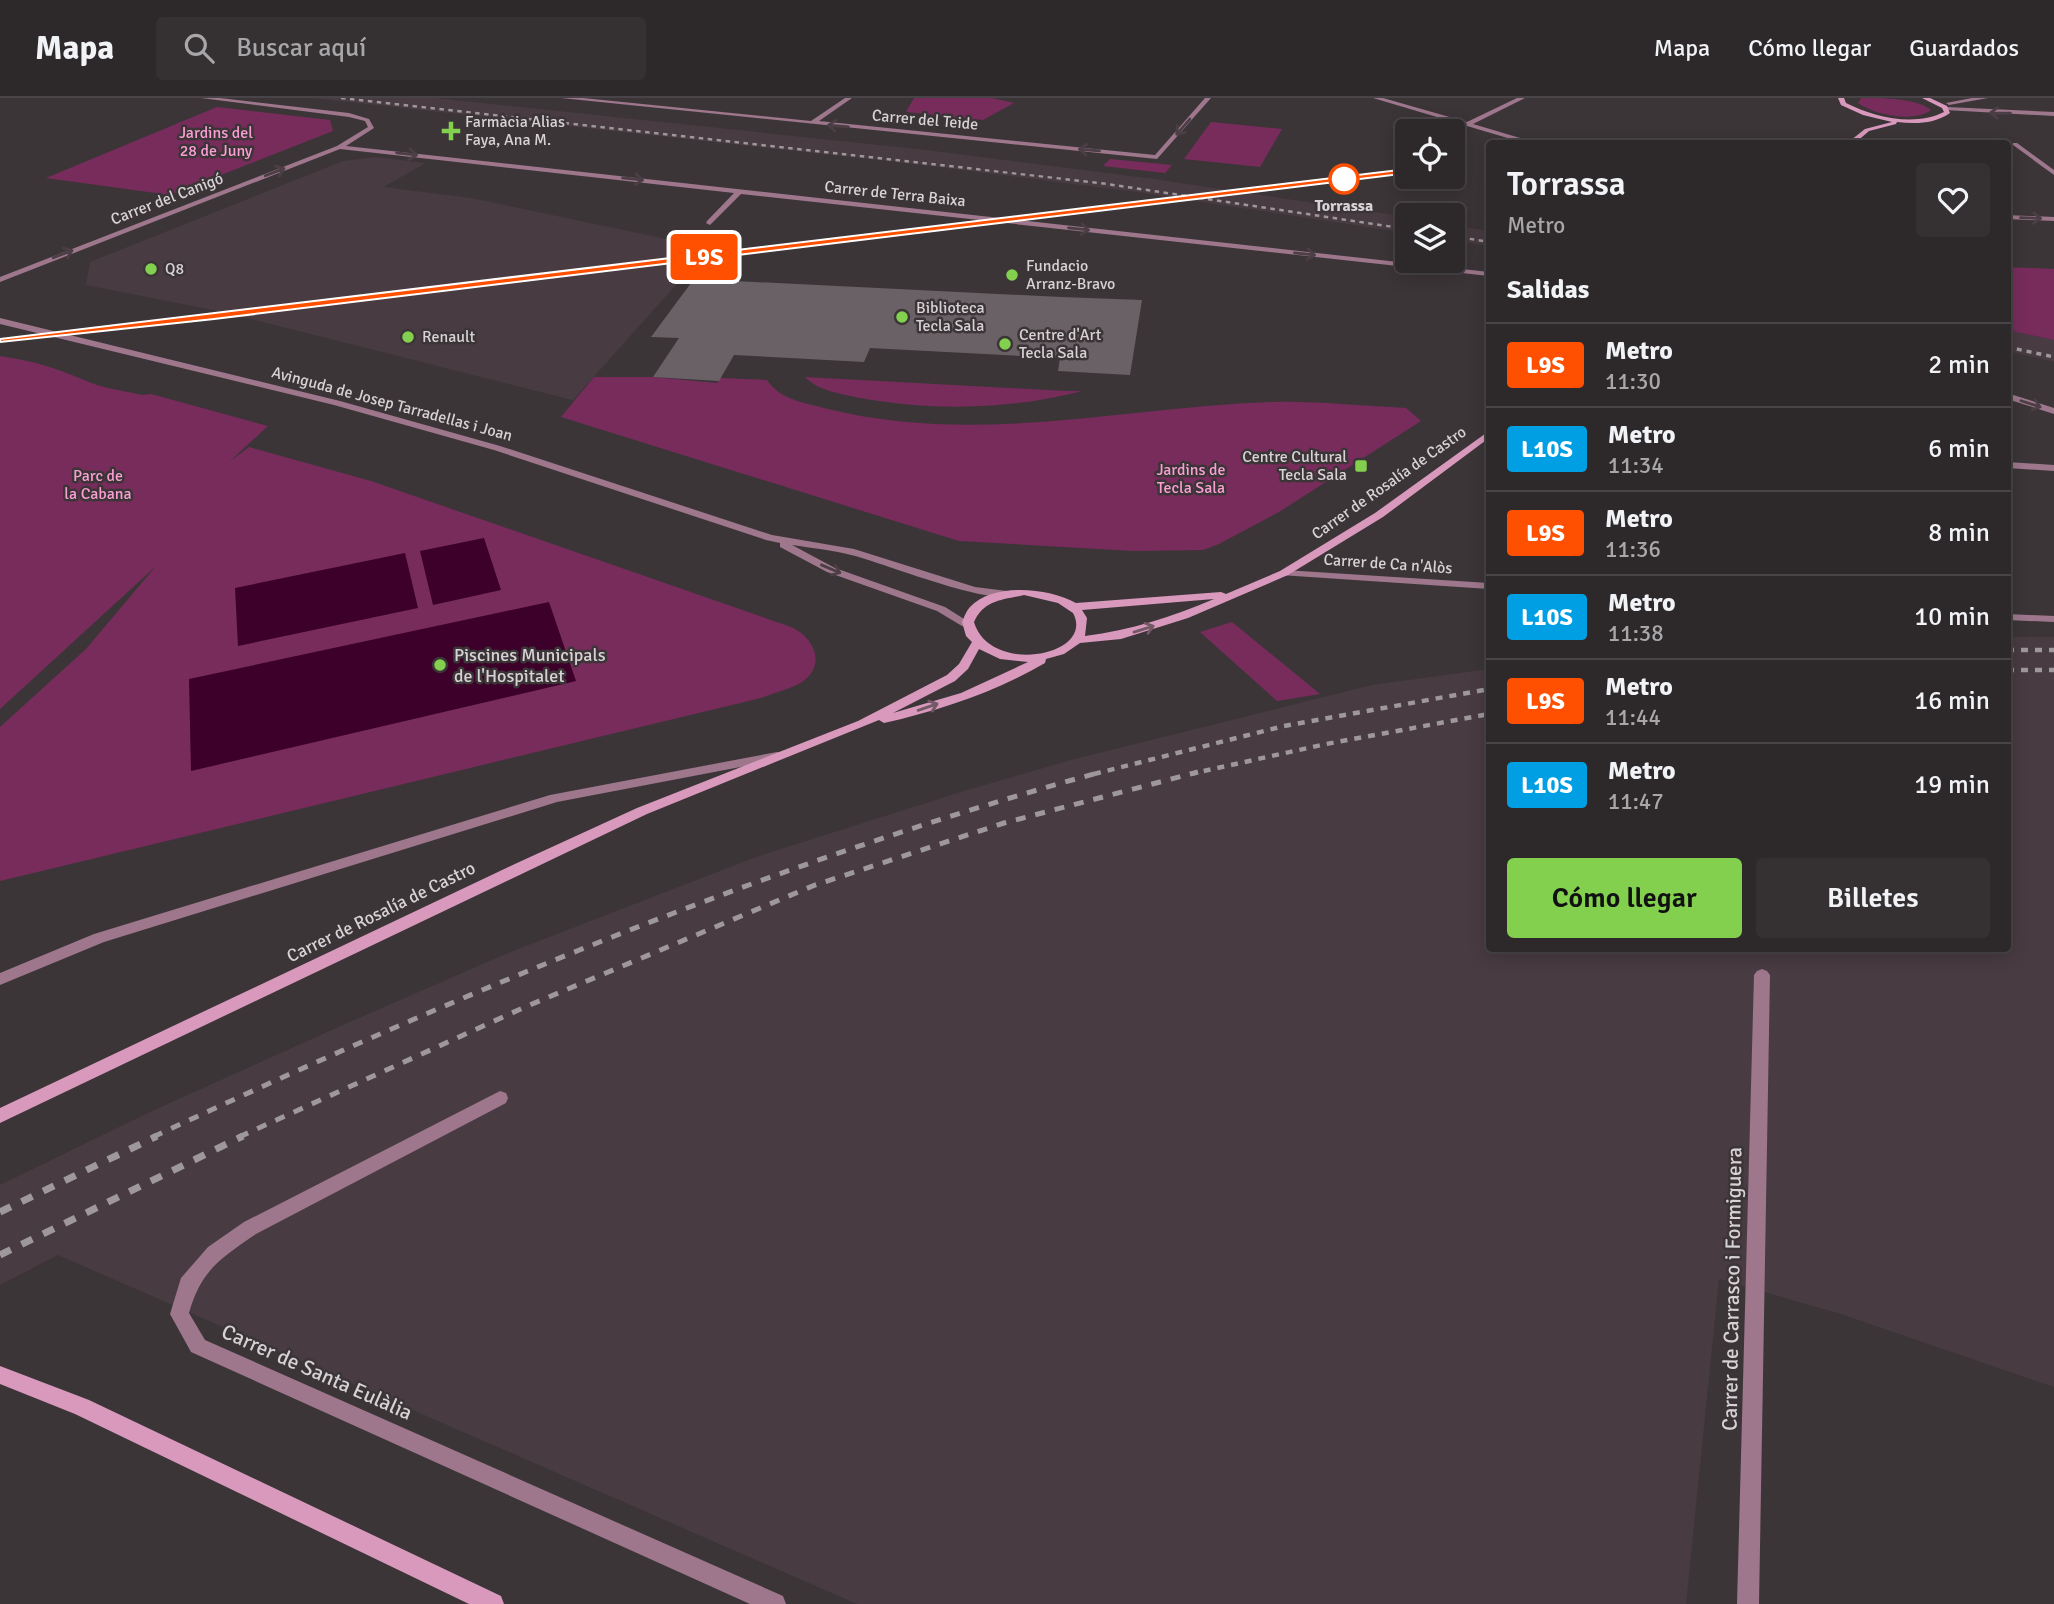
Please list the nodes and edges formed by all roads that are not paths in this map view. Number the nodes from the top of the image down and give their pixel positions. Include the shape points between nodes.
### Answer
1 (204, 98) edge
2 (564, 98) edge
3 (582, 98) edge
4 (849, 98) edge
5 (1208, 98) edge
6 (1376, 98) edge
7 (1521, 98) edge
8 (1832, 98) edge
9 (1925, 98) edge
10 (1985, 98) edge
11 (1840, 99) edge
12 (606, 104) junction
13 (1944, 107) junction
14 (1859, 112) junction
15 (2054, 114) edge
16 (1909, 120) junction
17 (1470, 123) junction
18 (812, 124) junction
19 (1867, 130) junction
20 (1524, 140) edge
21 (1854, 140) edge
22 (2015, 144) dead end
23 (339, 147) junction
24 (2054, 173) edge
25 (739, 191) junction
26 (2011, 217) edge
27 (2054, 219) edge
28 (710, 223) dead end
29 (1486, 274) edge
30 (0, 280) edge
31 (0, 321) edge
32 (2011, 397) edge
33 (2054, 411) edge
34 (1486, 436) edge
35 (2011, 465) edge
36 (2054, 468) edge
37 (771, 538) junction
38 (1284, 573) junction
39 (1486, 586) edge
40 (1007, 594) junction
41 (1233, 594) junction
42 (1073, 607) junction
43 (2011, 617) edge
44 (2054, 619) edge
45 (967, 624) junction
46 (1077, 640) junction
47 (976, 644) junction
48 (1048, 656) junction
49 (862, 724) junction
50 (785, 755) junction
51 (1762, 975) dead end
52 (0, 979) edge
53 (500, 1098) dead end
54 (0, 1116) edge
55 (0, 1375) edge
56 (493, 1604) edge
57 (775, 1604) edge
58 (1748, 1604) edge

1 - 23 street, Carrer del Canigó via 340,113 371,124 370,130
2 - 12 street, Carrer del Teide
3 - 12 street, Carrer del Teide
4 - 18 street
5 -> 18 street, Carrer del Teide via 1157,157
6 - 17 street
7 - 17 street
8 - 11 street
9 - 13 street
10 - 13 street
11 - 14 street
12 - 18 street, Carrer del Teide
15 -> 13 street
13 - 16 street via 1943,117
14 - 16 street
14 - 19 street
16 - 19 street
17 - 20 street
19 - 21 street
22 - 24 street
23 -> 25 street, Carrer de Terra Baixa
30 -> 23 street, Carrer del Canigó
25 - 28 street
25 -> 29 street, Carrer de Terra Baixa
26 -> 27 street
31 - 37 street, Avinguda de Josep Tarradellas i Joan via 220,373 497,448
32 -> 33 street
34 - 38 street, Carrer de Rosalía de Castro via 1379,515
35 - 36 street
37 - 40 street, Avinguda de Josep Tarradellas i Joan via 854,552 974,590
37 -> 45 street, Avinguda de Josep Tarradellas i Joan via 831,569 941,609
38 - 39 street, Carrer de Ca n'Alòs
38 - 41 street, Carrer de Rosalía de Castro
40 - 42 street via 1042,594
40 - 45 street via 979,605
41 - 42 street, Carrer de Rosalía de Castro
46 -> 41 street, Carrer de Rosalía de Castro via 1121,635 1184,616
42 - 46 street via 1081,618
43 - 44 street
45 - 47 street
46 - 48 street
47 - 48 street via 1007,657
47 - 49 street, Carrer de Rosalía de Castro via 964,666 940,686
49 -> 48 street, Carrer de Rosalía de Castro via 934,706 1024,671
49 - 50 street, Carrer de Rosalía de Castro
50 - 52 street, Carrer de Rosalía de Castro via 555,798 99,938
50 - 54 street, Carrer de Rosalía de Castro via 642,811 522,866
51 - 58 street, Carrer de Carrasco i Formiguera
53 - 57 street, Carrer de Santa Eulàlia via 250,1228 214,1253 188,1284 179,1314 198,1346
55 - 56 street via 82,1407

